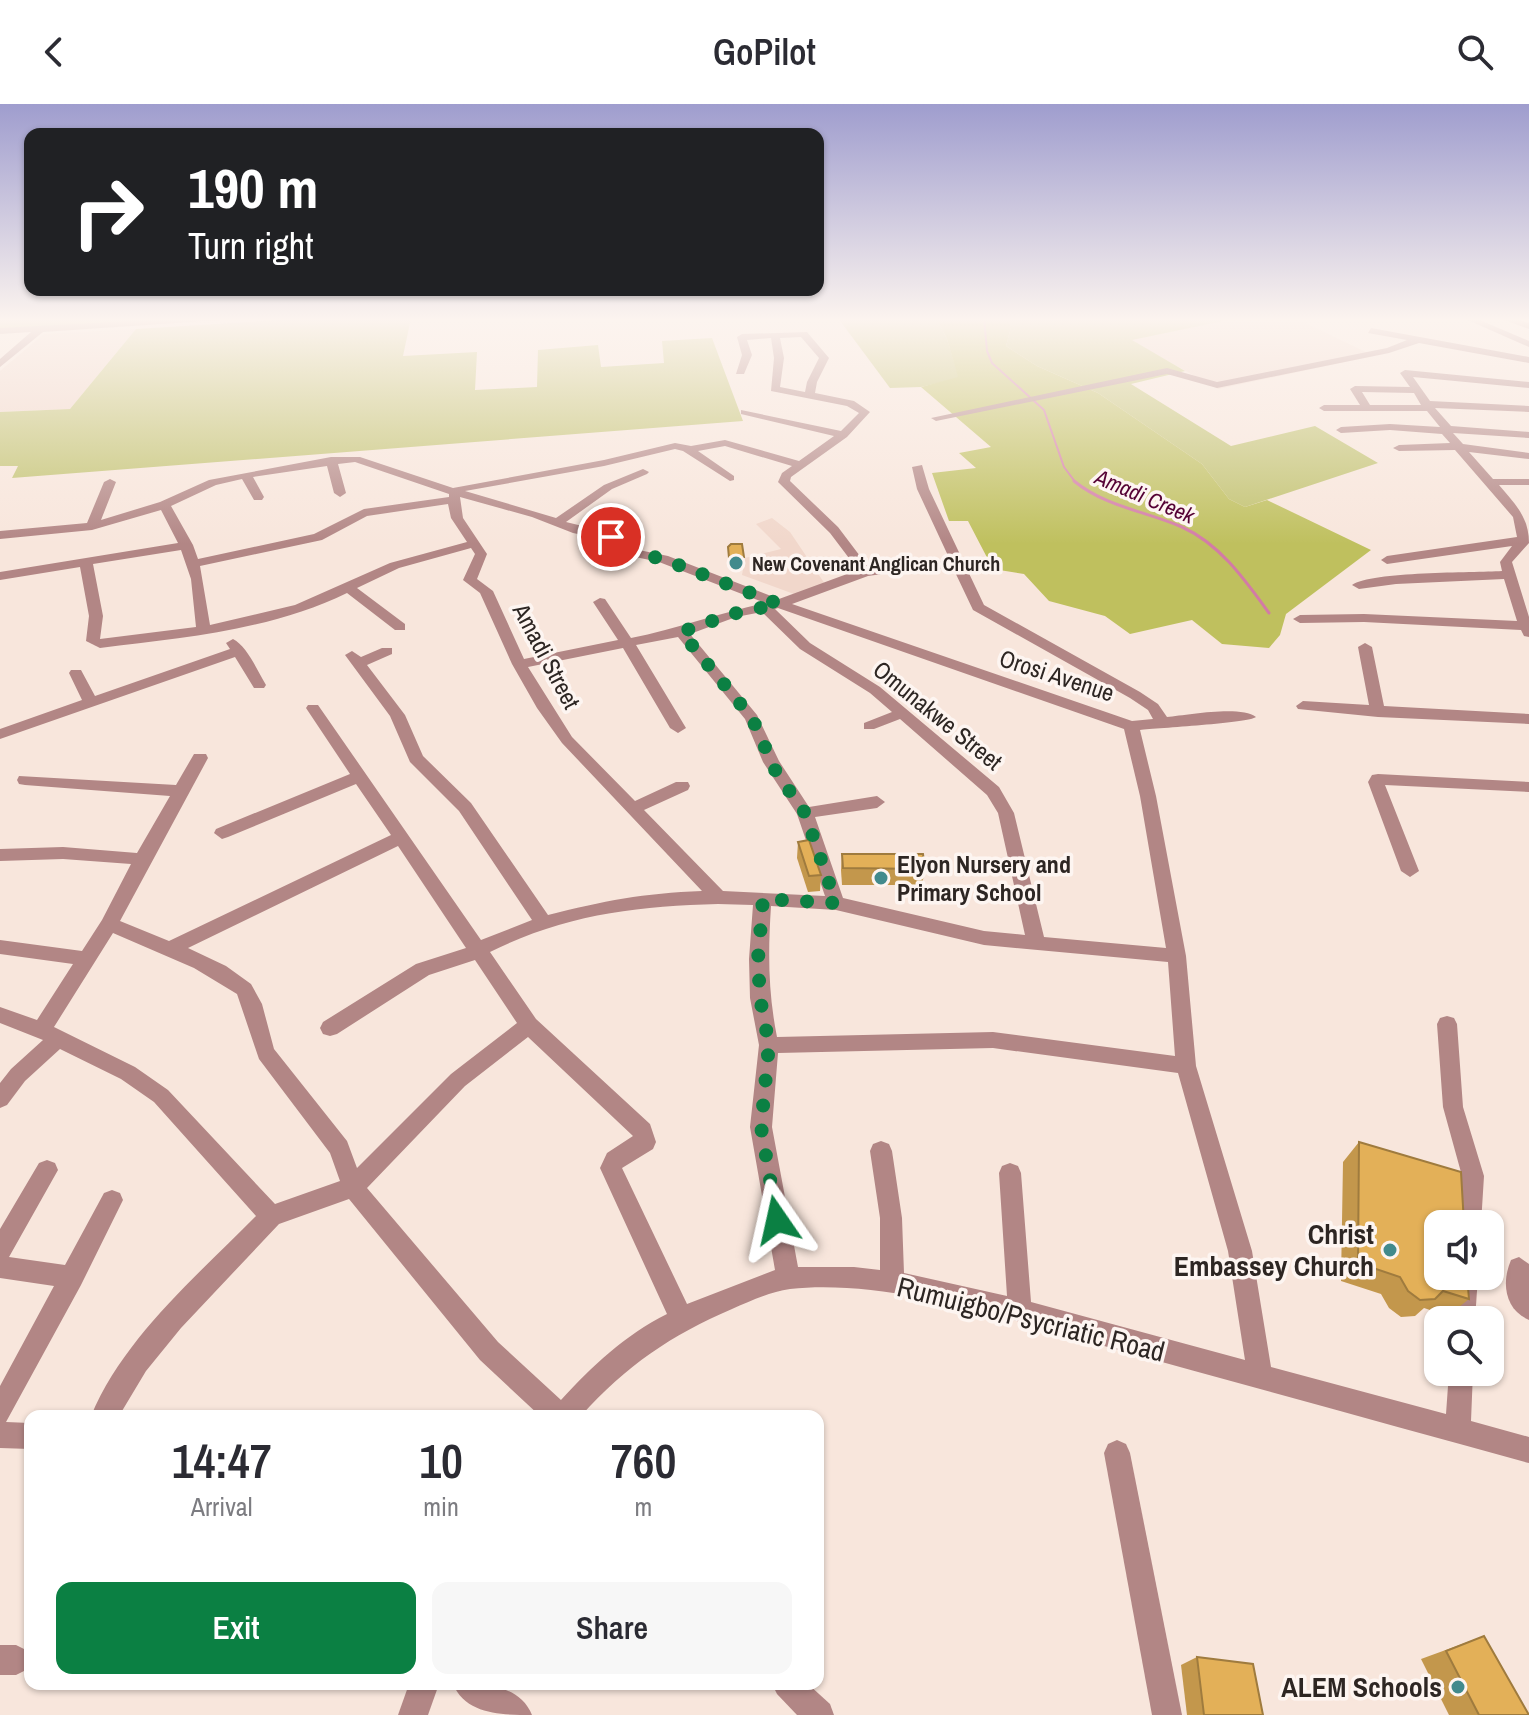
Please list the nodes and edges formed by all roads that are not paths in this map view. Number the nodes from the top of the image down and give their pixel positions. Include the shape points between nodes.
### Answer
1 (799, 393) edge
2 (1055, 393) edge
3 (1358, 393) edge
4 (1417, 393) edge
5 (810, 395) joint
6 (1428, 406) junction
7 (1324, 408) dead end
8 (1367, 408) junction
9 (1529, 409) edge
10 (745, 412) dead end
11 (936, 418) dead end
12 (1341, 430) dead end
13 (1447, 430) junction
14 (843, 435) junction
15 (1529, 435) edge
16 (1457, 447) junction
17 (695, 448) dead end
18 (1399, 448) dead end
19 (1529, 456) edge
20 (331, 460) junction
21 (801, 465) junction
22 (918, 467) dead end
23 (643, 472) dead end
24 (245, 474) junction
25 (730, 478) dead end
26 (110, 482) dead end
27 (1490, 482) junction
28 (1529, 482) edge
29 (340, 493) dead end
30 (453, 494) junction
31 (258, 497) dead end
32 (164, 505) junction
33 (558, 522) junction
34 (92, 526) junction
35 (0, 535) edge
36 (1525, 540) junction
37 (473, 544) junction
38 (187, 545) junction
39 (1387, 560) dead end
40 (86, 562) junction
41 (194, 564) junction
42 (957, 566) junction
43 (866, 572) junction
44 (1508, 575) junction
45 (0, 576) edge
46 (1359, 585) dead end
47 (350, 589) junction
48 (600, 602) dead end
49 (772, 606) junction
50 (1300, 619) dead end
51 (400, 627) dead end
52 (224, 628) junction
53 (1528, 629) edge
54 (203, 631) junction
55 (681, 632) junction
56 (627, 643) junction
57 (1365, 647) dead end
58 (239, 651) junction
59 (387, 651) dead end
60 (519, 664) junction
61 (76, 673) dead end
62 (259, 685) dead end
63 (91, 703) junction
64 (1303, 706) dead end
65 (313, 708) dead end
66 (1378, 712) junction
67 (903, 713) junction
68 (1248, 717) dead end
69 (1529, 719) edge
70 (1162, 721) junction
71 (869, 726) dead end
72 (1131, 726) junction
73 (678, 728) dead end
74 (0, 734) edge
75 (200, 758) dead end
76 (361, 776) junction
77 (25, 780) dead end
78 (682, 786) dead end
79 (1529, 787) edge
80 (181, 791) junction
81 (877, 802) dead end
82 (633, 809) junction
83 (805, 813) junction
84 (222, 833) dead end
85 (399, 838) junction
86 (0, 855) edge
87 (142, 859) junction
88 (1410, 871) dead end
89 (718, 897) junction
90 (763, 899) junction
91 (836, 903) junction
92 (544, 923) junction
93 (109, 924) junction
94 (1037, 945) junction
95 (0, 947) edge
96 (169, 949) junction
97 (480, 951) junction
98 (1177, 956) junction
99 (86, 959) junction
100 (0, 1015) edge
101 (1447, 1024) dead end
102 (529, 1025) junction
103 (330, 1028) dead end
104 (49, 1034) junction
105 (769, 1045) junction
106 (1186, 1066) junction
107 (0, 1099) edge
108 (881, 1151) dead end
109 (47, 1170) dead end
110 (1010, 1173) dead end
111 (353, 1187) junction
112 (112, 1200) dead end
113 (1471, 1210) edge
114 (271, 1216) junction
115 (0, 1250) edge
116 (0, 1267) edge
117 (1519, 1268) dead end
118 (73, 1277) junction
119 (788, 1278) junction
120 (892, 1283) junction
121 (1529, 1308) edge
122 (1020, 1311) junction
123 (682, 1320) junction
124 (1260, 1378) junction
125 (1460, 1386) edge
126 (108, 1410) edge
127 (554, 1410) edge
128 (567, 1410) edge
129 (0, 1412) edge
130 (1458, 1428) junction
131 (0, 1435) edge
132 (24, 1436) edge
133 (1529, 1450) edge
134 (1117, 1453) dead end
135 (422, 1690) edge
136 (477, 1690) edge
137 (793, 1690) edge
138 (413, 1715) edge
139 (517, 1715) edge
140 (819, 1715) edge
141 (1167, 1715) edge

1 - 5 street
2 - 11 street
3 - 8 street
4 - 6 street
5 - 14 street via 864,410
6 - 8 street
6 - 9 street
6 - 13 street
7 - 8 street
10 - 14 street
12 - 13 street
13 - 15 street
13 - 16 street
14 - 21 street
16 - 18 street
16 - 19 street
16 - 27 street
17 - 21 street via 725,443
20 - 24 street, Orosi Avenue
20 - 29 street
20 - 30 street, Orosi Avenue via 356,459
21 - 43 street via 786,475 786,486 834,530
22 - 42 street
23 - 33 street via 608,487
24 - 31 street
24 - 32 street, Orosi Avenue via 197,487
25 - 30 street via 675,446
26 - 34 street
27 - 28 street
27 - 36 street via 1519,516
30 - 33 street, Orosi Avenue
30 - 37 street via 458,520
30 - 41 street via 364,513 318,537
32 - 34 street, Orosi Avenue
32 - 38 street
33 - 49 street, Orosi Avenue via 616,539 630,552 663,559
34 - 35 street, Orosi Avenue
36 - 39 street
36 - 44 street via 1506,562
37 - 47 street via 399,564
37 - 60 street, Amadi Street via 480,558 470,580 486,591
38 - 40 street
38 - 41 street
40 - 45 street
40 - 54 street via 95,643
41 - 54 street via 202,592
42 - 43 street via 924,564
42 - 70 street via 987,615 1135,695
43 - 49 street
44 - 46 street
44 - 53 street
47 - 51 street
47 - 52 street via 303,608
48 - 56 street
49 - 55 street
49 - 67 street, Omunakwe Street via 805,646
49 - 72 street, Orosi Avenue
50 - 53 street
52 - 54 street
52 - 58 street
55 - 56 street
55 - 83 street via 745,707 776,772
56 - 60 street
56 - 73 street
57 - 66 street
58 - 62 street
58 - 63 street
59 - 92 street via 355,659 397,715 416,758 465,807
60 - 82 street, Amadi Street via 567,740
61 - 63 street
63 - 74 street
64 - 66 street
65 - 76 street
66 - 69 street
67 - 71 street
67 - 94 street, Omunakwe Street via 1001,801
68 - 70 street
70 - 72 street
72 - 98 street, Orosi Avenue
75 - 80 street
76 - 84 street
76 - 85 street
77 - 80 street
78 - 82 street
79 - 88 street via 1378,779
80 - 87 street
81 - 83 street
82 - 89 street, Amadi Street
83 - 91 street
85 - 96 street
85 - 97 street
86 - 87 street
87 - 93 street
89 - 90 street
89 - 92 street via 632,901
90 - 91 street
90 - 105 street via 758,959
91 - 94 street
92 - 97 street
93 - 96 street
93 - 99 street
94 - 98 street
95 - 99 street
96 - 111 street via 243,988 259,1021 266,1053 339,1148
97 - 102 street
97 - 103 street via 409,976
98 - 106 street, Orosi Avenue
99 - 104 street
100 - 104 street
101 - 113 street via 1453,1107 1473,1176
102 - 111 street via 458,1080
102 - 123 street via 642,1131 645,1142 611,1168
104 - 107 street
104 - 114 street via 128,1073 161,1096
105 - 106 street via 993,1040
105 - 119 street via 761,1127
106 - 124 street, Orosi Avenue via 1240,1251
108 - 120 street via 891,1218
109 - 115 street
110 - 122 street
111 - 114 street
111 - 127 street via 489,1351
112 - 118 street
114 - 126 street via 172,1319
116 - 118 street
117 - 121 street via 1519,1299
118 - 129 street
119 - 120 street, Rumuigbo/Psycriatic Road
119 - 123 street, Rumuigbo/Psycriatic Road
120 - 122 street, Rumuigbo/Psycriatic Road
122 - 124 street, Rumuigbo/Psycriatic Road
123 - 128 street, Rumuigbo/Psycriatic Road via 603,1373
124 - 130 street, Rumuigbo/Psycriatic Road
125 - 130 street
130 - 133 street, Rumuigbo/Psycriatic Road
131 - 132 street
134 - 141 street
135 - 138 street
136 - 139 street
137 - 140 street

